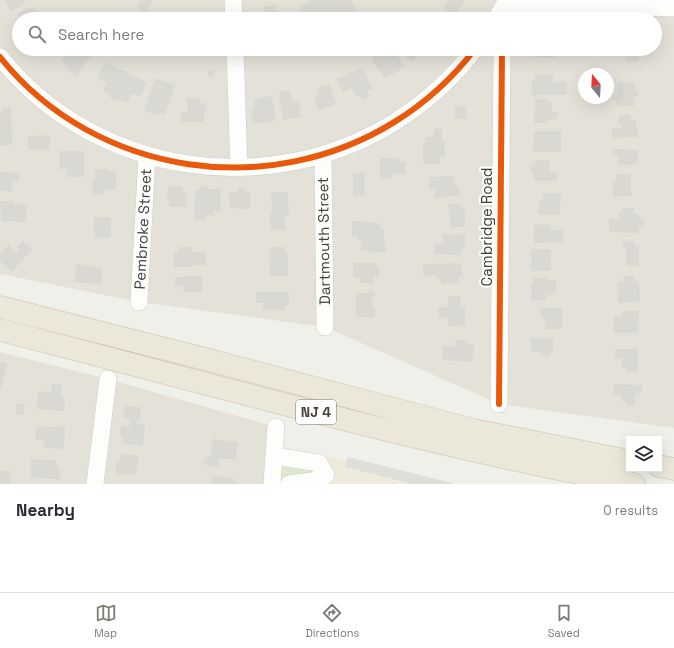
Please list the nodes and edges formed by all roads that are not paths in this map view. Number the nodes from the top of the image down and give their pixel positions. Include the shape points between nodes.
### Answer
1 (233, 0) edge
2 (674, 8) edge
3 (502, 10) edge
4 (234, 12) edge
5 (235, 56) edge
6 (470, 56) edge
7 (502, 56) edge
8 (0, 57) edge
9 (147, 155) junction
10 (323, 155) junction
11 (239, 168) junction
12 (139, 302) dead end
13 (0, 307) edge
14 (325, 327) dead end
15 (0, 330) edge
16 (47, 342) junction
17 (0, 343) edge
18 (108, 378) dead end
19 (499, 404) dead end
20 (276, 427) dead end
21 (274, 456) junction
22 (626, 460) edge
23 (662, 467) edge
24 (674, 469) edge
25 (94, 484) edge
26 (272, 484) edge
27 (289, 484) edge
28 (634, 484) edge

1 - 4 street
2 - 3 street
5 - 11 street
6 - 10 street via 443,86 392,124 364,139
7 - 19 street, Cambridge Road
8 - 9 street via 28,88 74,123 122,147
9 - 11 street via 188,165
9 - 12 street, Pembroke Street
10 - 11 street via 262,167
10 - 14 street, Dartmouth Street
13 - 22 highway, NJ 4 via 474,430
15 - 16 highway, NJ 4
16 - 17 highway
16 - 28 highway, NJ 4 via 409,436
18 - 25 street
20 - 21 street
21 - 26 street
21 - 27 street via 319,463 326,475 312,481
23 - 24 highway

